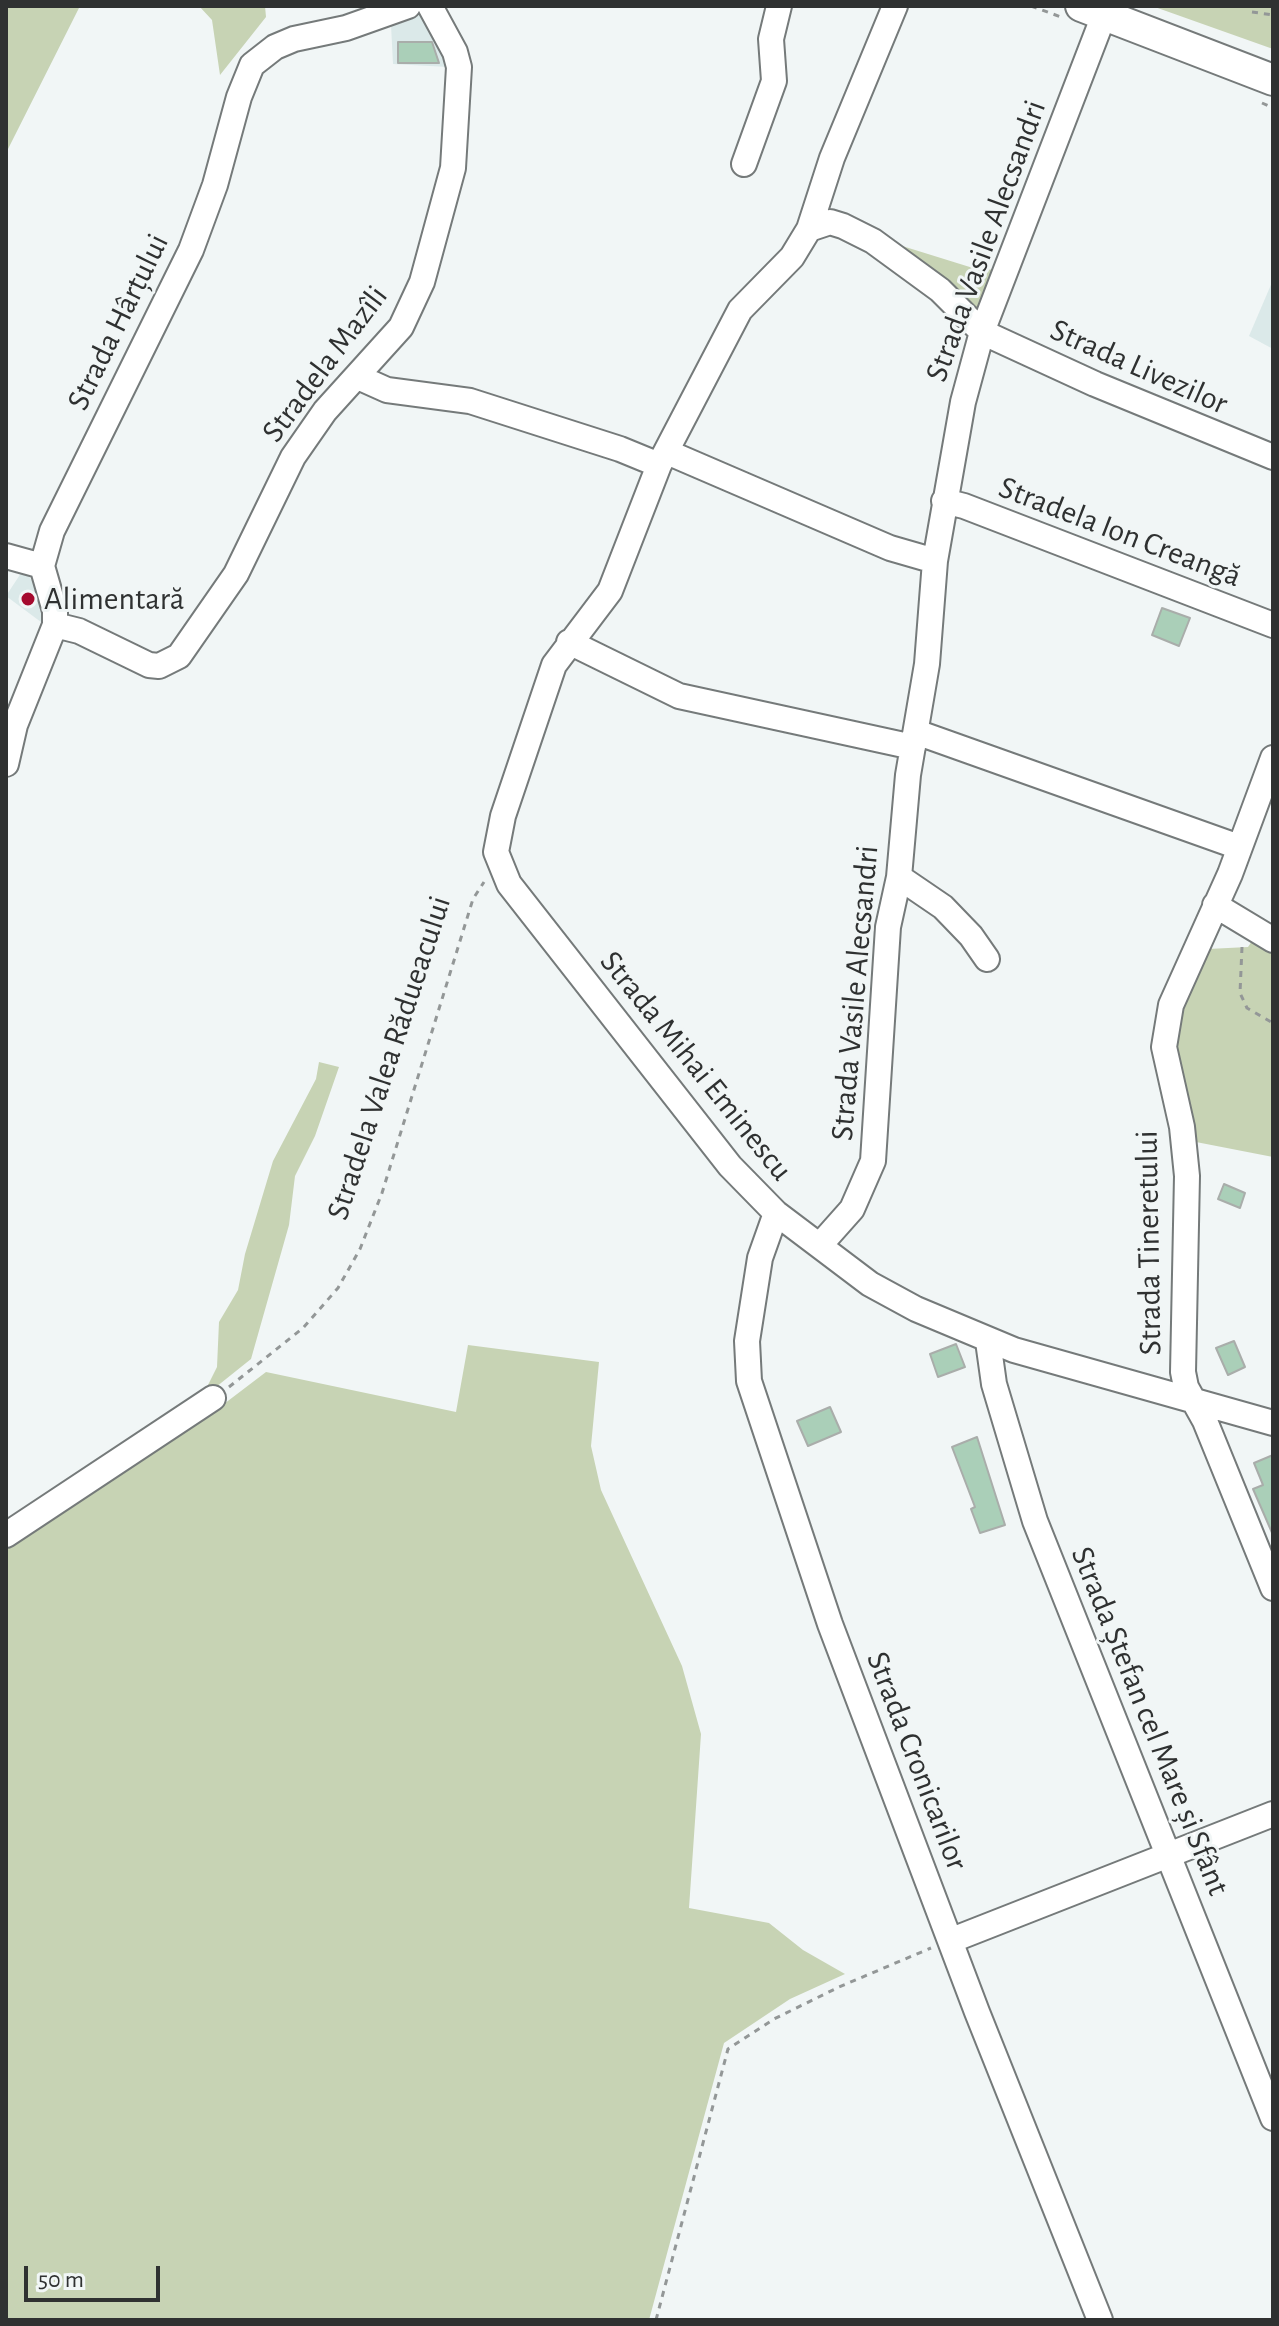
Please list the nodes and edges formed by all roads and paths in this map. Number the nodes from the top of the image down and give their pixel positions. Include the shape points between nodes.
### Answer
1 (408, 6) edge
2 (430, 6) edge
3 (779, 6) edge
4 (895, 6) edge
5 (1092, 10) edge
6 (1252, 12) dead end
7 (1273, 15) edge
8 (1273, 80) edge
9 (744, 164) dead end
10 (809, 229) junction
11 (982, 332) junction
12 (358, 377) junction
13 (1273, 457) edge
14 (663, 459) junction
15 (944, 501) junction
16 (6, 556) edge
17 (935, 561) junction
18 (42, 566) junction
19 (55, 625) junction
20 (1273, 625) edge
21 (569, 642) junction
22 (915, 739) junction
23 (1273, 758) edge
24 (6, 764) edge
25 (1239, 847) junction
26 (501, 868) junction
27 (899, 877) junction
28 (1215, 905) junction
29 (1248, 926) junction
30 (1273, 940) edge
31 (987, 959) dead end
32 (1273, 1023) edge
33 (776, 1213) junction
34 (820, 1245) junction
35 (988, 1341) junction
36 (213, 1398) joint
37 (1192, 1399) junction
38 (1273, 1423) edge
39 (6, 1535) edge
40 (1273, 1588) edge
41 (1273, 1814) edge
42 (1171, 1857) junction
43 (952, 1940) junction
44 (1273, 2118) edge
45 (656, 2320) edge
46 (1100, 2320) edge

1 - 18 street, Strada Hârțului via 294,39 252,65 191,250 70,490
2 - 12 street, Stradela Mazîli via 459,67 450,180 413,306 384,350
3 - 9 street via 771,39 774,81
4 - 10 street via 832,158
5 - 8 main road
5 - 11 street, Strada Vasile Alecsandri
6 - 7 path
10 - 11 street via 830,222 873,241 940,290
10 - 14 street via 792,257 740,310
11 - 13 street, Strada Livezilor
11 - 15 street, Strada Vasile Alecsandri
12 - 14 street via 387,390 470,401
12 - 19 street, Stradela Mazîli via 325,411 293,457 236,574 179,656 149,665
14 - 17 street
14 - 21 street via 610,591
15 - 17 street, Strada Vasile Alecsandri
15 - 20 street, Stradela Ion Creangă
16 - 18 street
17 - 22 street, Strada Vasile Alecsandri
18 - 19 street
19 - 24 street via 20,711
21 - 22 street via 679,696
21 - 26 street via 542,694 500,826 496,852
22 - 25 street
22 - 27 street, Strada Vasile Alecsandri
23 - 25 street, Strada Tineretului
25 - 28 street, Strada Tineretului
26 - 33 street, Strada Mihai Eminescu via 599,1002 706,1136
26 - 36 path, Stradela Valea Rădueacului via 473,899 360,1249 338,1288 303,1328
27 - 31 street via 943,907
27 - 34 street, Strada Vasile Alecsandri via 885,958 873,1161 852,1209
28 - 29 street
28 - 37 street, Strada Tineretului via 1171,1005 1164,1047 1187,1176 1181,1355
29 - 30 street
29 - 32 path via 1240,993 1247,1008
33 - 34 street, Strada Mihai Eminescu
33 - 43 street, Strada Cronicarilor via 760,1258 747,1341 749,1381 830,1624
34 - 35 street, Strada Mihai Eminescu via 892,1297
35 - 37 street, Strada Mihai Eminescu
35 - 42 street, Strada Ștefan cel Mare și Sfânt via 994,1384 1035,1521
36 - 39 street
37 - 38 street, Strada Mihai Eminescu
37 - 40 street, Strada Tineretului
41 - 42 street
42 - 43 street
42 - 44 street, Strada Ștefan cel Mare și Sfânt
43 - 45 path via 839,1987 728,2049
43 - 46 street, Strada Cronicarilor

